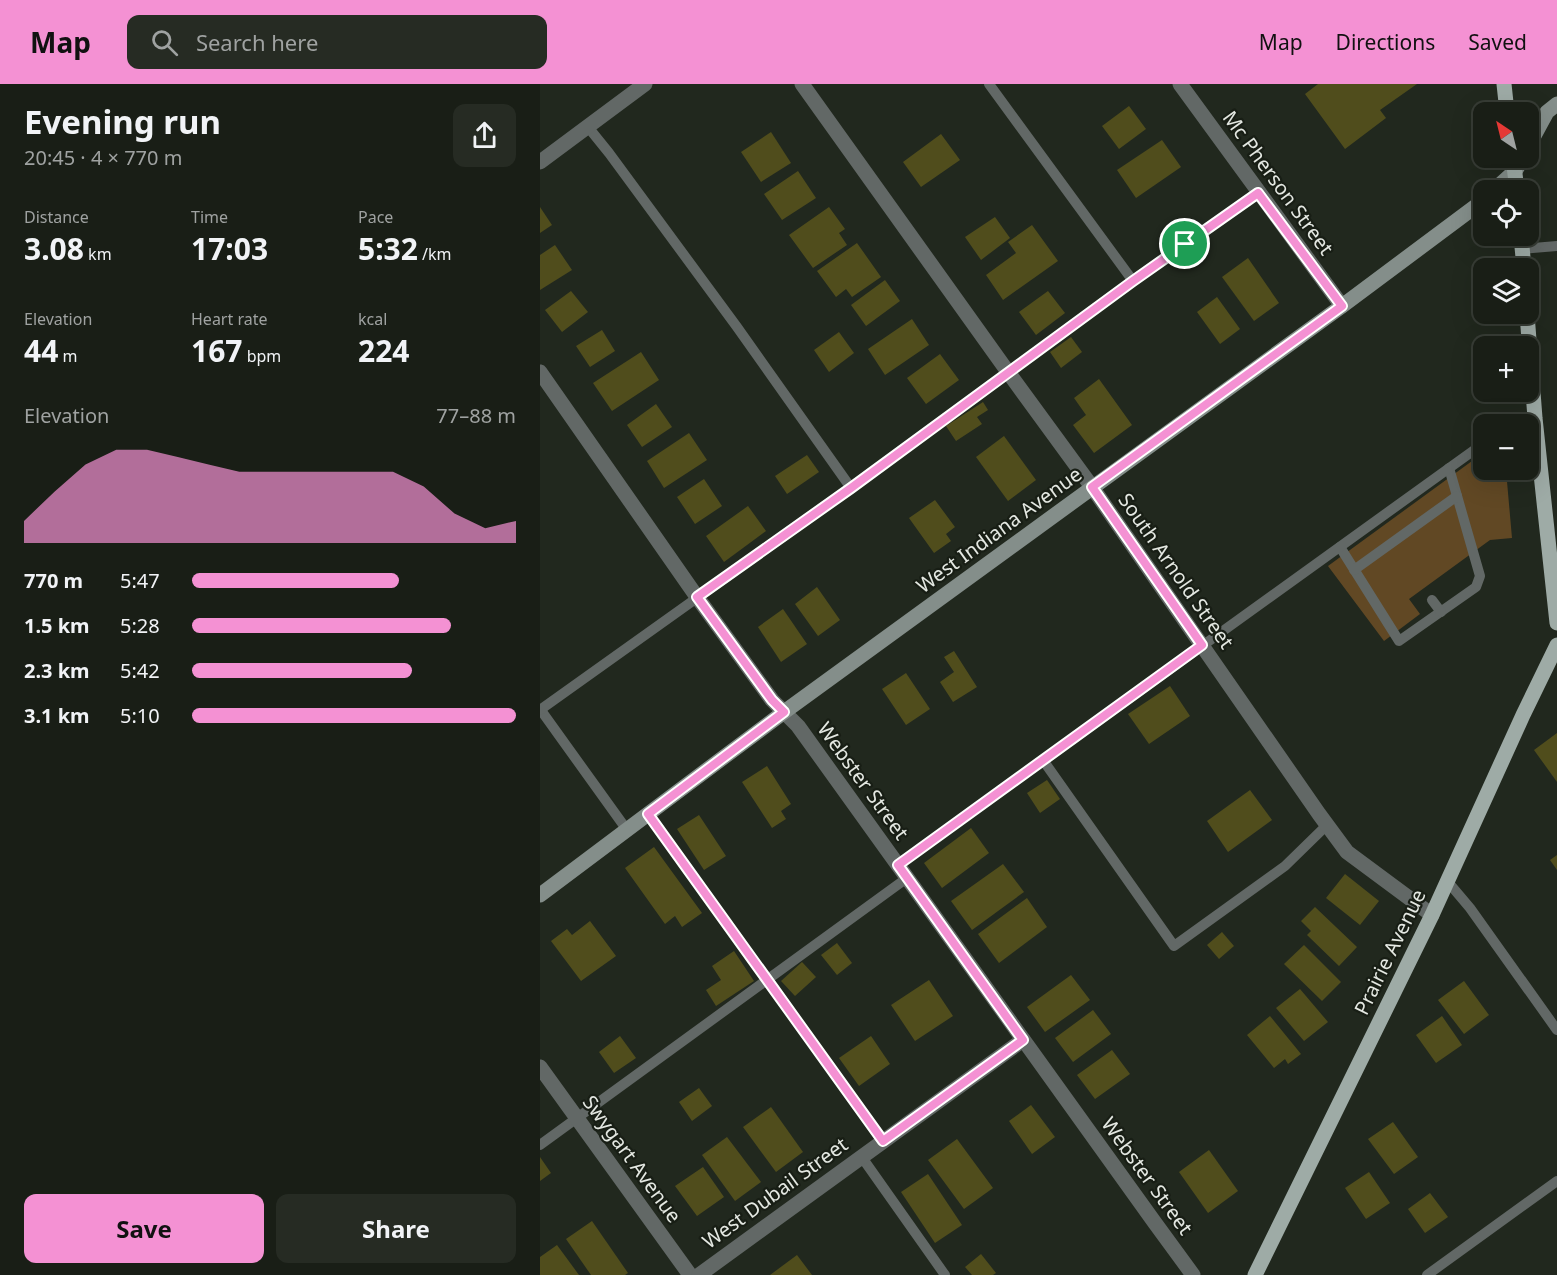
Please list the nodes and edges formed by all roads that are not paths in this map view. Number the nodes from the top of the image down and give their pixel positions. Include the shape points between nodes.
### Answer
1 (645, 84) edge
2 (802, 84) edge
3 (989, 84) edge
4 (1180, 84) edge
5 (1504, 84) edge
6 (1507, 102) edge
7 (1557, 104) edge
8 (588, 127) junction
9 (1539, 127) edge
10 (540, 162) edge
11 (1511, 168) edge
12 (1502, 180) edge
13 (1258, 193) junction
14 (1473, 208) edge
15 (1539, 244) edge
16 (1557, 246) edge
17 (1133, 281) junction
18 (1342, 306) junction
19 (1528, 324) edge
20 (540, 372) edge
21 (1008, 372) junction
22 (1535, 414) edge
23 (1473, 451) edge
24 (1539, 455) edge
25 (1449, 468) junction
26 (1092, 487) junction
27 (851, 488) junction
28 (1457, 496) junction
29 (1340, 547) junction
30 (1354, 570) junction
31 (697, 597) junction
32 (1432, 600) dead end
33 (1441, 612) junction
34 (1557, 623) edge
35 (1202, 645) junction
36 (1557, 645) edge
37 (540, 710) edge
38 (784, 712) junction
39 (1043, 760) junction
40 (648, 814) junction
41 (1327, 825) junction
42 (627, 830) junction
43 (898, 865) junction
44 (907, 878) junction
45 (1448, 882) junction
46 (540, 895) edge
47 (1432, 915) junction
48 (768, 981) junction
49 (1557, 1030) edge
50 (1023, 1040) junction
51 (540, 1067) edge
52 (576, 1118) junction
53 (883, 1141) junction
54 (540, 1145) edge
55 (861, 1156) junction
56 (1557, 1181) edge
57 (690, 1275) edge
58 (699, 1275) edge
59 (945, 1275) edge
60 (1193, 1275) edge
61 (1255, 1275) edge
62 (1427, 1275) edge

1 - 8 street
2 - 21 street, South Arnold Street
3 - 17 lane
4 - 13 street, Mc Pherson Street
5 - 6 main road
7 - 9 street
8 - 10 street
8 - 27 lane
11 - 12 street
13 - 17 lane
13 - 18 street, Mc Pherson Street
14 - 18 street, West Indiana Avenue
15 - 16 lane
17 - 21 lane
18 - 26 street, West Indiana Avenue
19 - 22 main road
20 - 31 street, Webster Street
21 - 26 street, South Arnold Street
21 - 27 lane
23 - 25 lane
24 - 34 main road
25 - 28 lane
25 - 29 lane
26 - 35 street, South Arnold Street
26 - 38 street, West Indiana Avenue
27 - 31 lane
28 - 30 lane via 1395,546
28 - 33 lane via 1480,576 1476,587
29 - 30 lane
29 - 35 lane
30 - 33 lane via 1399,641
31 - 37 lane
31 - 38 street, Webster Street
32 - 33 lane
35 - 39 lane
35 - 41 street, South Arnold Street
36 - 45 main road, Prairie Avenue
37 - 42 lane
38 - 40 street, West Indiana Avenue
38 - 43 street, Webster Street
39 - 41 lane via 1174,946 1285,866
39 - 43 lane
40 - 42 street, West Indiana Avenue
40 - 48 lane
41 - 47 street, South Arnold Street via 1347,852
42 - 46 street, West Indiana Avenue
43 - 44 street, Webster Street
44 - 48 lane
44 - 50 street, Webster Street
45 - 47 main road, Prairie Avenue
45 - 49 lane
47 - 61 main road, Prairie Avenue
48 - 52 lane
48 - 53 lane
50 - 53 street, West Dubail Street
50 - 60 street, Webster Street
51 - 52 street, Swygart Avenue
52 - 54 lane
52 - 57 street, Swygart Avenue
53 - 55 street, West Dubail Street
55 - 58 street, West Dubail Street
55 - 59 lane
56 - 62 lane

